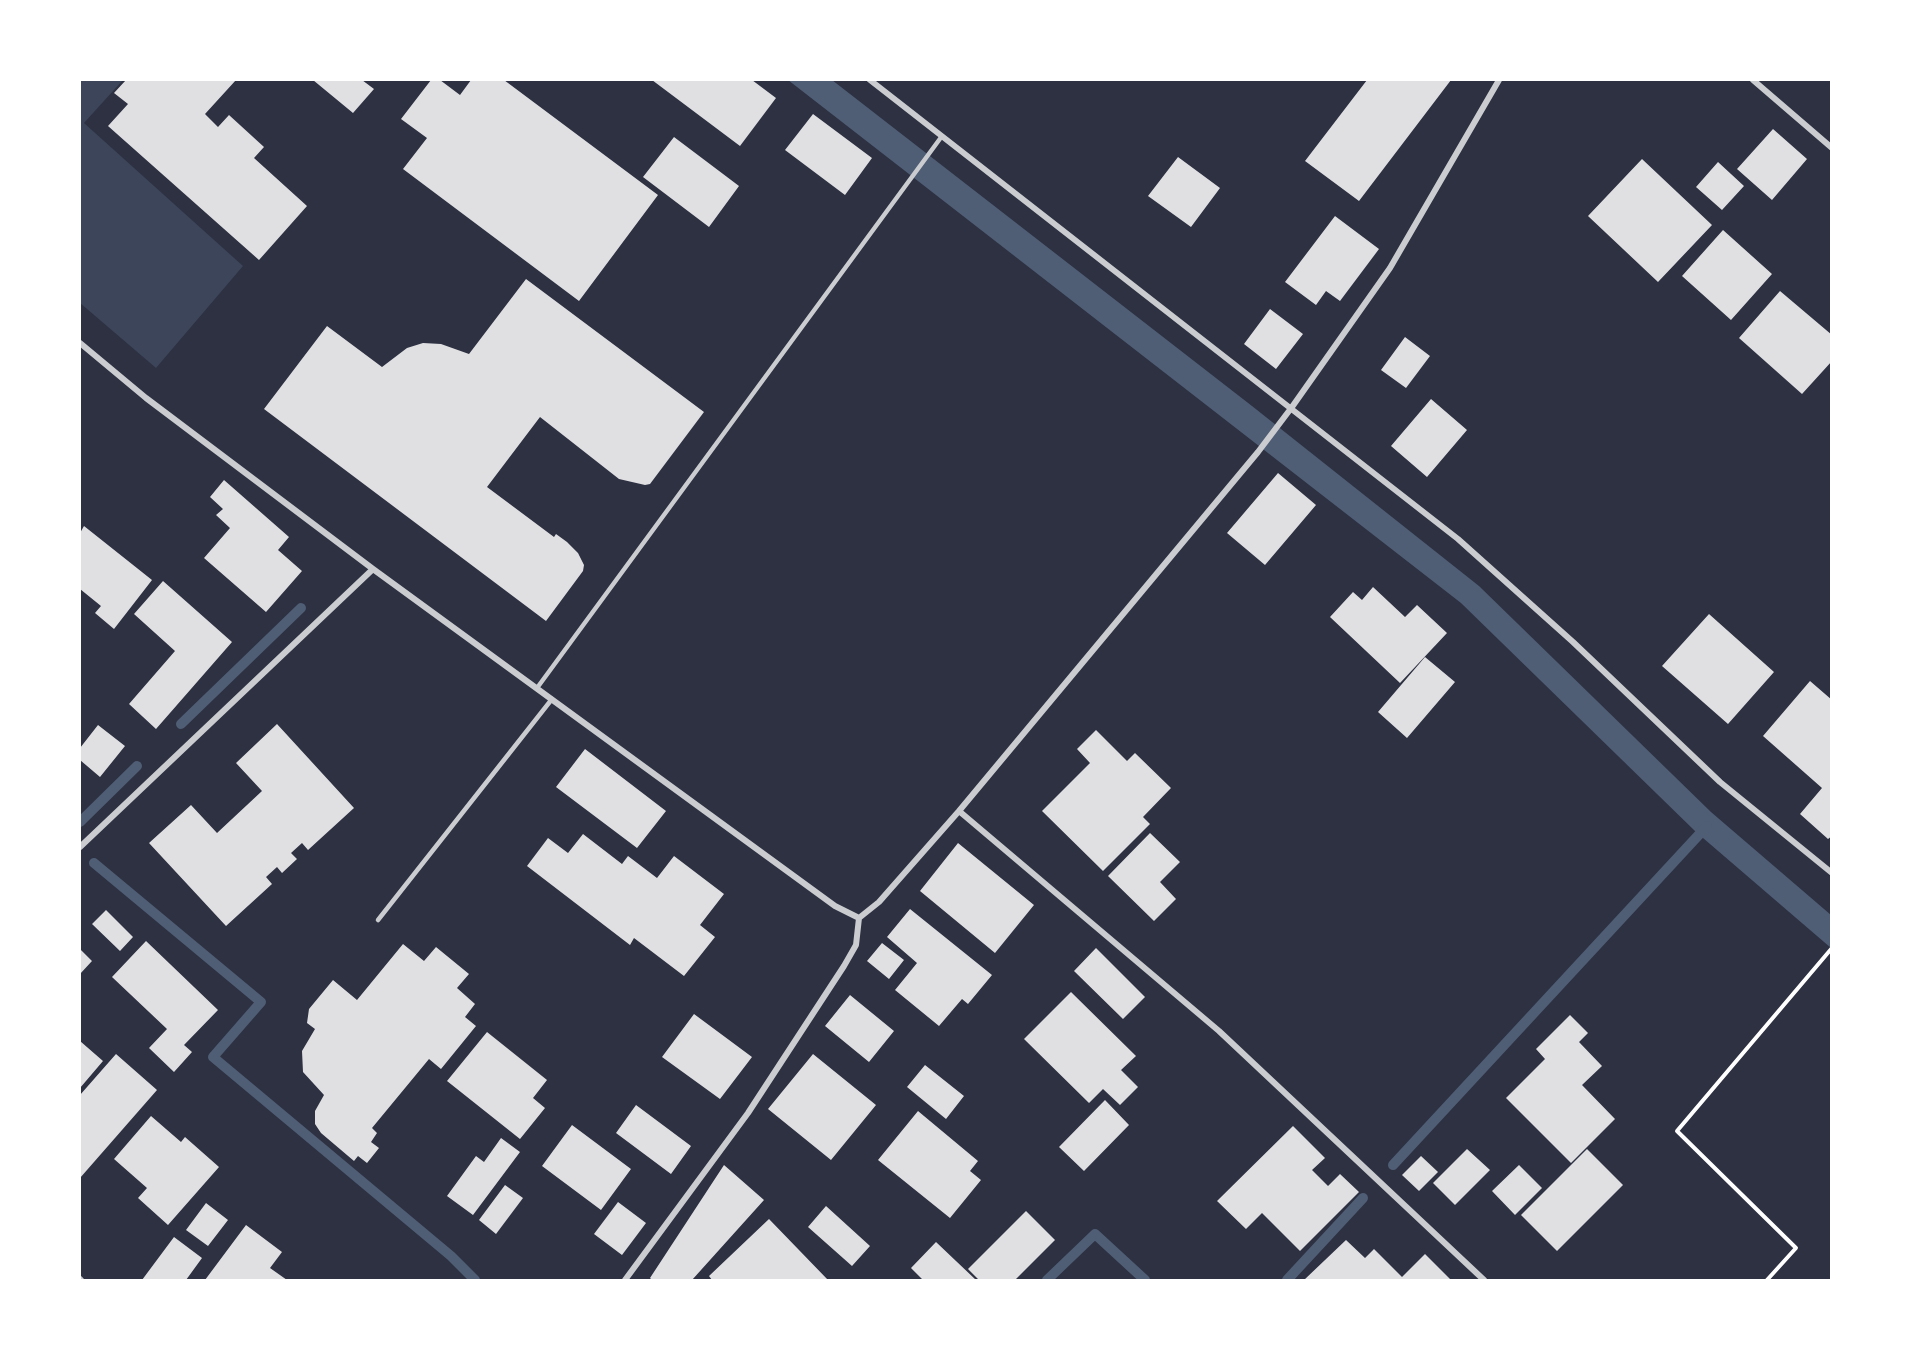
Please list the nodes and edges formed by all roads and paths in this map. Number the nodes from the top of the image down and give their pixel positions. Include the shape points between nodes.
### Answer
1 (870, 80) edge
2 (1499, 80) edge
3 (1753, 80) edge
4 (942, 136) junction
5 (1832, 148) edge
6 (80, 344) edge
7 (1292, 407) junction
8 (374, 569) junction
9 (537, 688) junction
10 (552, 699) junction
11 (958, 811) junction
12 (80, 847) edge
13 (1832, 873) edge
14 (859, 918) junction
15 (378, 920) dead end
16 (1831, 949) edge
17 (625, 1281) edge
18 (1484, 1281) edge
19 (1767, 1281) edge

1 - 4 street
2 - 7 street via 1390,268
3 - 5 street
4 - 7 street
4 - 9 lane
6 - 8 street
7 - 11 street
7 - 13 street via 1458,539 1720,782
8 - 9 street
8 - 12 street
9 - 10 street
10 - 14 street via 835,906
10 - 15 lane
11 - 14 street via 879,902
11 - 18 street via 1219,1031
14 - 17 street via 856,945 844,966 748,1113
16 - 19 path via 1677,1131 1796,1248

